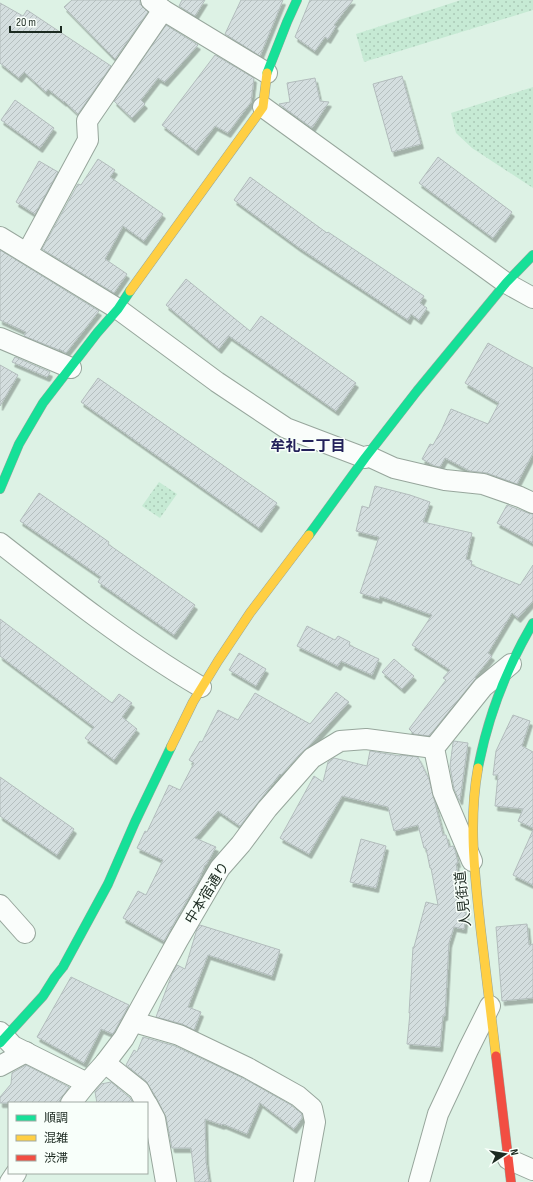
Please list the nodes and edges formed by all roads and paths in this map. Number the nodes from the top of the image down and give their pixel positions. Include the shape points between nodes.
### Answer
1 (297, 0) edge
2 (157, 5) edge
3 (268, 73) junction
4 (263, 108) junction
5 (0, 238) edge
6 (27, 253) junction
7 (533, 255) edge
8 (506, 283) junction
9 (533, 298) edge
10 (118, 309) junction
11 (0, 338) edge
12 (71, 368) junction
13 (366, 457) junction
14 (0, 489) edge
15 (533, 503) edge
16 (0, 543) edge
17 (533, 623) edge
18 (511, 664) junction
19 (201, 687) junction
20 (434, 748) junction
21 (474, 865) junction
22 (0, 905) edge
23 (25, 933) dead end
24 (490, 1006) junction
25 (134, 1022) junction
26 (2, 1037) edge
27 (26, 1052) junction
28 (106, 1063) junction
29 (0, 1066) edge
30 (87, 1083) junction
31 (72, 1102) edge
32 (146, 1102) edge
33 (148, 1106) edge
34 (508, 1159) junction
35 (533, 1170) edge
36 (166, 1182) edge
37 (304, 1182) edge
38 (419, 1182) edge
39 (511, 1182) edge

1 - 3 street via 286,22
2 - 3 street
2 - 6 street via 87,121 88,140
3 - 4 street
4 - 8 street
4 - 10 street
5 - 6 street
6 - 10 street
7 - 8 street
8 - 9 street
8 - 13 street
10 - 12 street
10 - 13 street via 217,382 286,428
11 - 12 street
12 - 14 street via 43,403 20,444
13 - 15 street via 394,468 445,480 483,484
13 - 19 street via 250,613
16 - 19 street via 125,639
17 - 18 street, 人見街道
18 - 20 street via 483,687
18 - 21 street, 人見街道 via 488,725 478,773 472,830
19 - 26 street via 138,815 108,884 63,968 43,996
20 - 21 street via 443,792
20 - 25 street, 中本宿通り via 366,739 340,741 312,758 220,868
21 - 24 street, 人見街道
22 - 23 street
24 - 34 street, 人見街道
24 - 38 street via 438,1114
25 - 28 street, 中本宿通り
25 - 37 street via 179,1035 248,1068 298,1096 312,1108 315,1122
26 - 27 street
27 - 29 street
27 - 30 street
28 - 30 street, 中本宿通り
28 - 32 street via 139,1090
30 - 31 street, 中本宿通り
33 - 36 street via 155,1119
34 - 35 street
34 - 39 street, 人見街道

